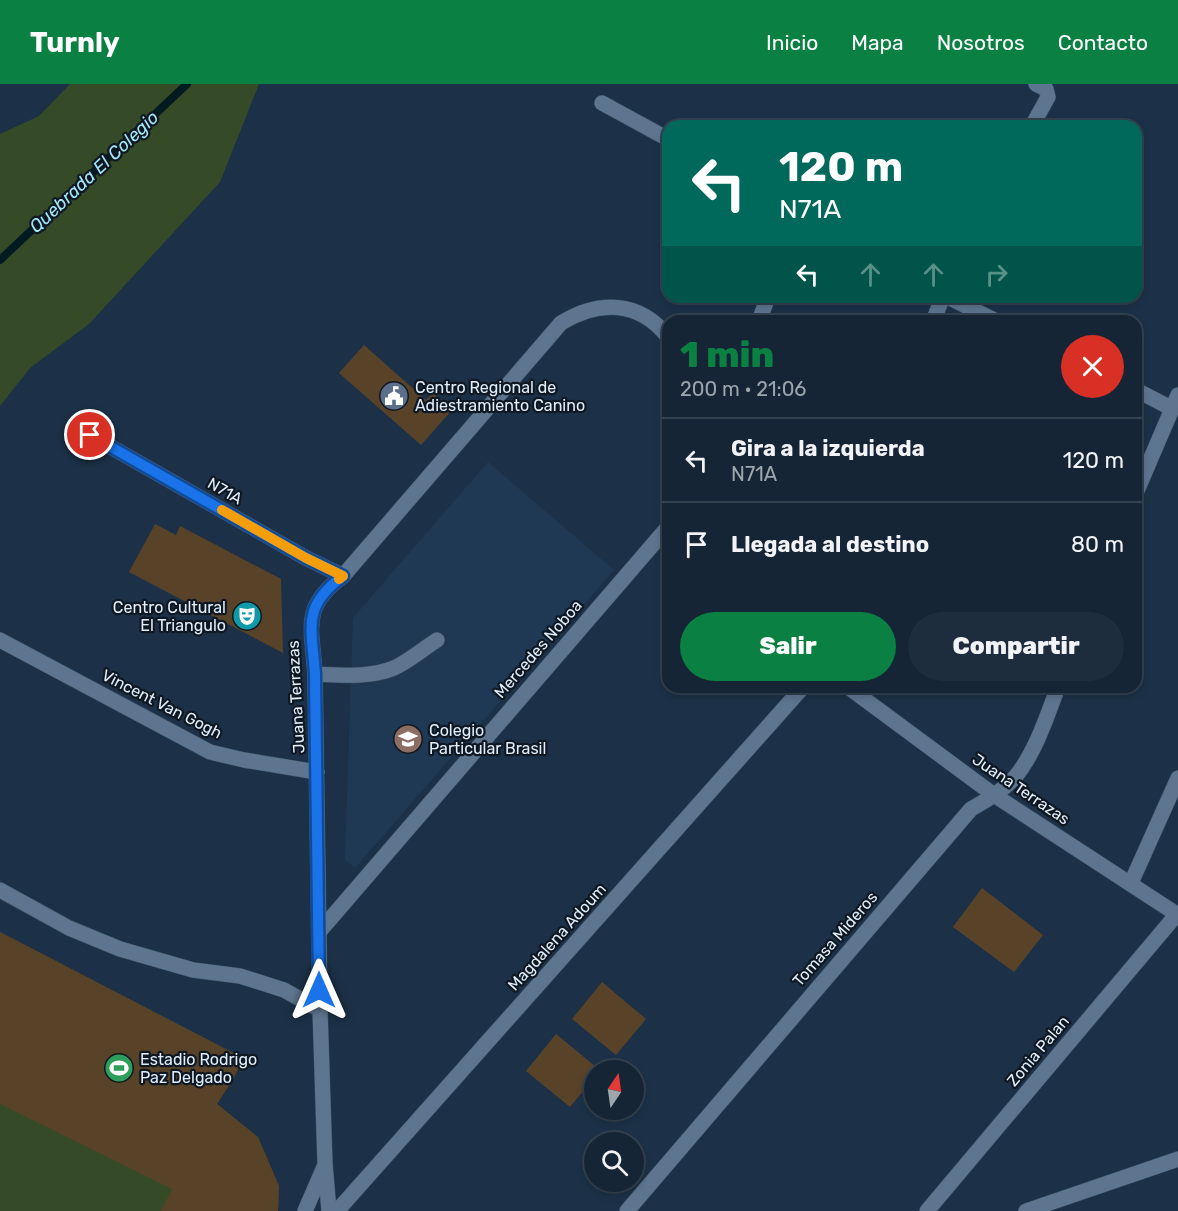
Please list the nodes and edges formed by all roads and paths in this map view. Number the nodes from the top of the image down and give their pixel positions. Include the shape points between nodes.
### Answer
1 (1036, 84) edge
2 (602, 103) dead end
3 (1035, 120) edge
4 (662, 136) edge
5 (960, 303) edge
6 (984, 315) edge
7 (662, 329) edge
8 (1142, 392) edge
9 (1175, 401) edge
10 (90, 435) dead end
11 (1142, 479) edge
12 (662, 534) edge
13 (343, 576) junction
14 (0, 640) edge
15 (437, 640) dead end
16 (315, 674) junction
17 (798, 693) edge
18 (856, 693) edge
19 (1055, 693) edge
20 (317, 772) junction
21 (1178, 778) edge
22 (994, 795) junction
23 (1131, 883) junction
24 (0, 890) edge
25 (1178, 914) edge
26 (319, 932) junction
27 (320, 1010) junction
28 (1178, 1159) edge
29 (325, 1164) junction
30 (305, 1211) edge
31 (329, 1211) edge
32 (337, 1211) edge
33 (627, 1211) edge
34 (927, 1211) edge
35 (1026, 1211) edge

1 - 3 street via 1046,89 1048,97
2 - 4 street
5 - 6 street
7 - 13 street, Juana Terrazas via 645,316 613,306 578,312 561,323
8 - 9 street
9 - 11 street
10 - 13 street, N71A
12 - 26 street, Mercedes Noboa
13 - 16 street, Juana Terrazas via 329,586 314,606 310,624
14 - 20 street, Vincent Van Gogh via 210,752
15 - 16 street via 393,668 371,674
16 - 20 street, Juana Terrazas
17 - 32 street, Magdalena Adoum
18 - 22 street, Juana Terrazas
19 - 22 street, Tomasa Mideros via 1016,776
20 - 26 street, Juana Terrazas
21 - 23 street
22 - 23 street, Juana Terrazas
22 - 33 street, Tomasa Mideros via 971,809
23 - 25 street, Juana Terrazas
24 - 27 street via 69,928 120,949 193,970 240,976 284,990
25 - 34 street, Zonia Palan
26 - 27 street, Juana Terrazas
27 - 29 street, Juana Terrazas
28 - 35 street
29 - 30 street
29 - 31 street, Juana Terrazas

